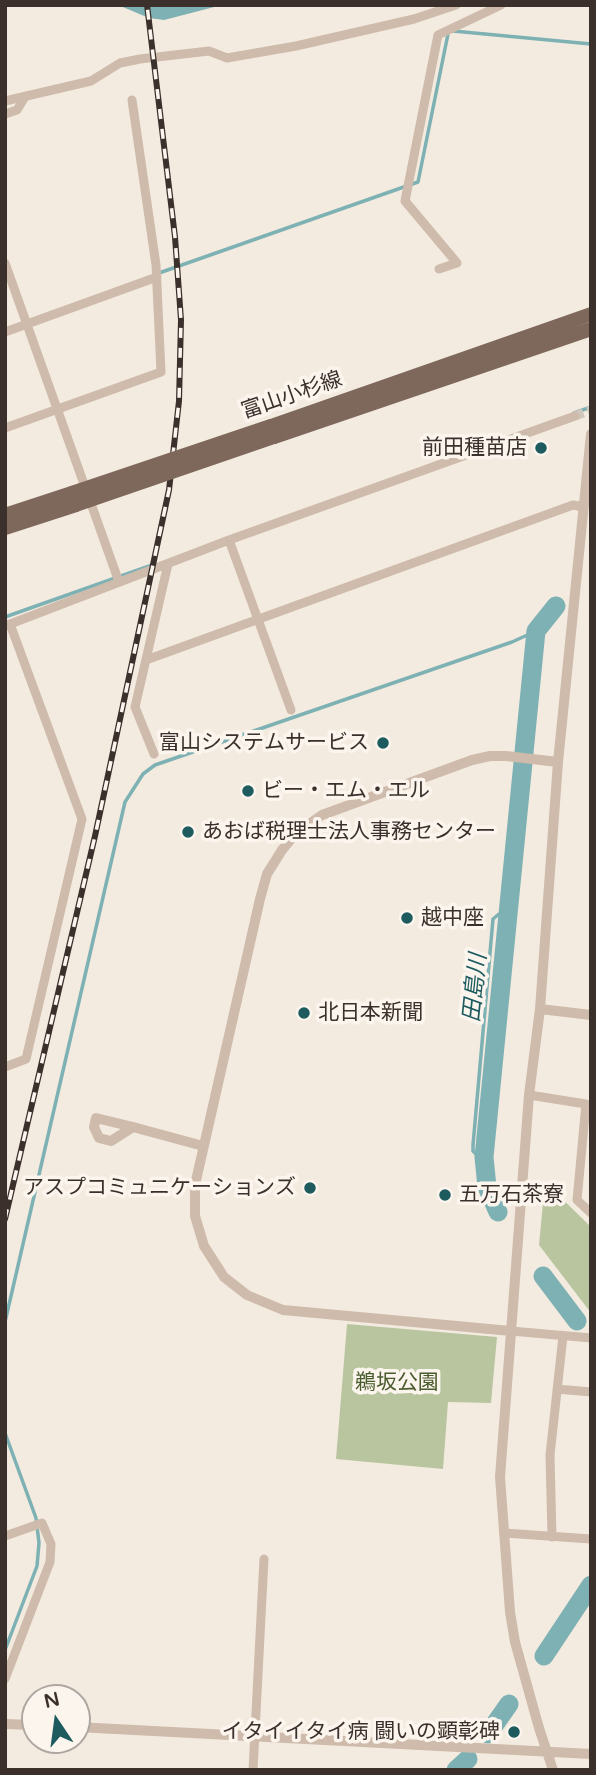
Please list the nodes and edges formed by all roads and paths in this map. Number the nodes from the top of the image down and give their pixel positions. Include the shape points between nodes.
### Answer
1 (456, 5) edge
2 (502, 5) edge
3 (25, 97) junction
4 (132, 100) dead end
5 (5, 101) edge
6 (5, 114) edge
7 (5, 263) edge
8 (439, 269) dead end
9 (157, 277) junction
10 (590, 315) edge
11 (27, 324) junction
12 (591, 329) edge
13 (5, 332) edge
14 (57, 409) junction
15 (575, 416) tunnel mouth
16 (5, 428) edge
17 (272, 431) junction
18 (591, 434) edge
19 (74, 499) junction
20 (584, 507) junction
21 (5, 515) edge
22 (5, 528) edge
23 (229, 540) junction
24 (168, 564) junction
25 (119, 582) junction
26 (258, 620) junction
27 (7, 625) edge
28 (146, 660) junction
29 (291, 710) dead end
30 (154, 754) dead end
31 (558, 762) junction
32 (540, 1009) junction
33 (591, 1015) edge
34 (5, 1067) edge
35 (529, 1095) junction
36 (588, 1104) edge
37 (133, 1127) dead end
38 (587, 1142) edge
39 (203, 1146) junction
40 (591, 1213) edge
41 (512, 1331) junction
42 (563, 1336) junction
43 (591, 1338) edge
44 (557, 1389) junction
45 (591, 1392) edge
46 (503, 1533) junction
47 (5, 1536) edge
48 (552, 1537) junction
49 (591, 1539) edge
50 (264, 1559) dead end
51 (5, 1679) edge
52 (91, 1728) edge
53 (255, 1735) junction
54 (546, 1752) junction
55 (591, 1754) edge
56 (253, 1770) edge
57 (553, 1770) edge

1 - 3 street via 414,19 227,58 209,51 120,63 91,81
2 - 8 street via 438,35 405,201 457,262
3 - 5 street
3 - 6 street via 17,110
4 - 9 street
7 - 11 street
9 - 11 street
9 - 14 street via 161,372
10 - 17 main road, 富山小杉線
11 - 13 street
11 - 14 street
12 - 17 main road, 富山小杉線
14 - 16 street
14 - 25 street
15 - 23 street
17 - 19 main road, 富山小杉線, bridge
18 - 20 street
19 - 21 main road, 富山小杉線
19 - 22 main road, 富山小杉線
20 - 26 street via 573,505
20 - 31 street
23 - 24 street
23 - 26 street
24 - 25 street
24 - 28 street
25 - 27 street
26 - 28 street
26 - 29 street
27 - 34 street via 82,819 26,1059
28 - 30 street via 135,707
31 - 32 street
31 - 39 street via 490,756 472,760 323,815 296,833 267,874
32 - 33 street
32 - 35 street
35 - 36 street
35 - 41 street
36 - 38 street
37 - 39 street
38 - 40 street via 578,1200
39 - 41 street via 195,1185 195,1216 204,1246 224,1278 247,1295 283,1310
41 - 42 street
41 - 46 street via 500,1476
42 - 43 street
42 - 44 street
44 - 45 street
44 - 48 street via 550,1455
46 - 48 street
46 - 54 street via 515,1642
47 - 51 street via 41,1523 51,1545 50,1562
48 - 49 street
50 - 53 street
52 - 53 street
53 - 54 street
53 - 56 street
54 - 55 street
54 - 57 street

